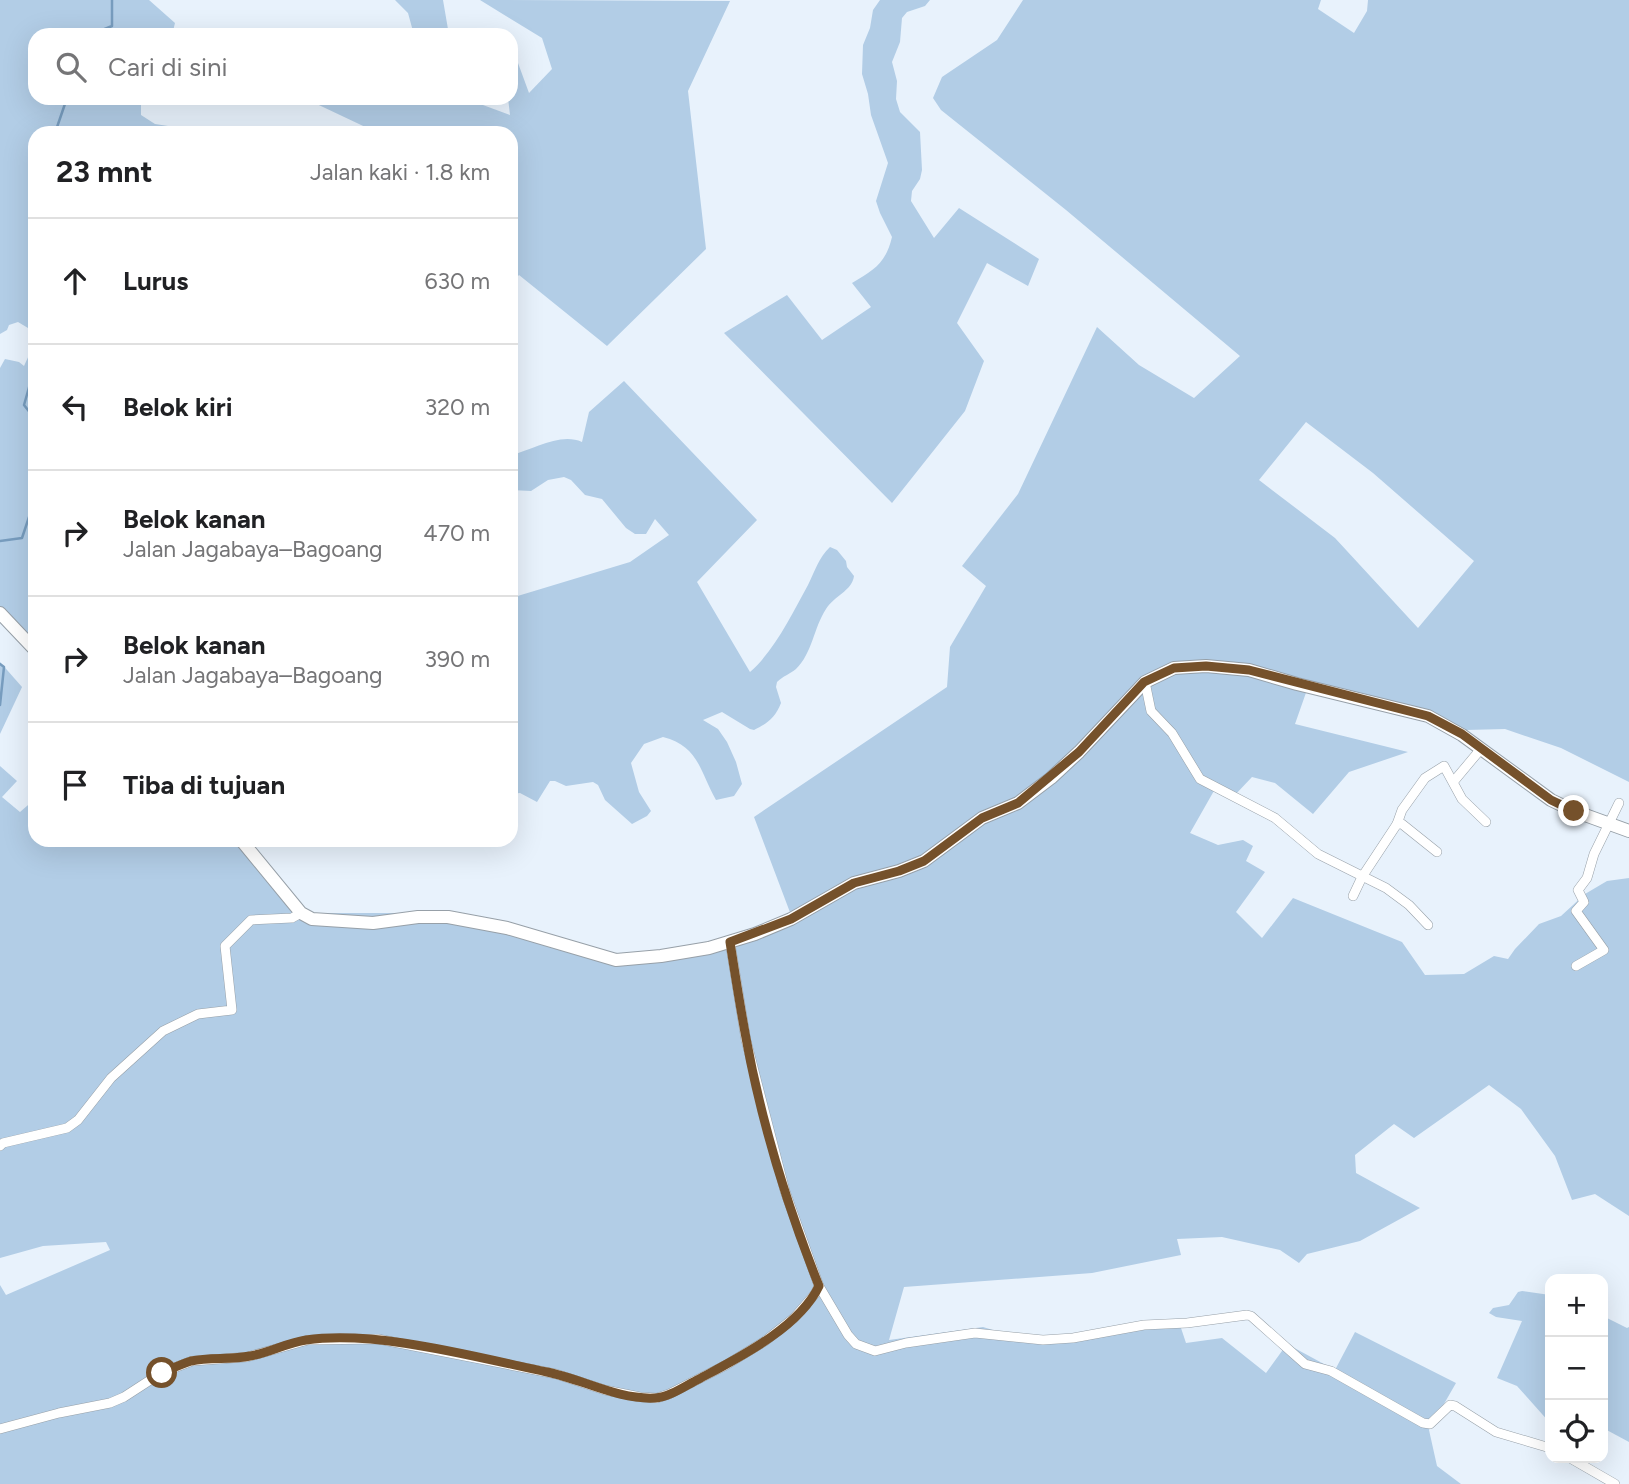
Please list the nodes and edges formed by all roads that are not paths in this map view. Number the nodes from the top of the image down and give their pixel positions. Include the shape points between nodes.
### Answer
1 (0, 613) edge
2 (28, 643) edge
3 (1144, 682) junction
4 (1480, 750) junction
5 (1454, 781) junction
6 (1619, 803) dead end
7 (1486, 822) dead end
8 (1610, 823) junction
9 (1397, 824) junction
10 (1629, 831) edge
11 (247, 847) edge
12 (1437, 852) dead end
13 (1362, 877) junction
14 (1353, 896) dead end
15 (301, 913) junction
16 (1428, 925) dead end
17 (730, 942) junction
18 (1577, 966) dead end
19 (0, 1146) edge
20 (819, 1286) junction
21 (0, 1429) edge
22 (1545, 1447) edge
23 (1579, 1463) edge
24 (1615, 1484) edge

1 - 2 street
3 - 4 street via 1174,668 1249,670 1428,716 1462,734
3 - 13 street via 1151,711 1172,733 1200,779 1275,818 1318,854
3 - 17 street via 1079,752 1018,803 982,818 924,861 854,883 791,919
4 - 5 street
4 - 8 street via 1551,800
5 - 7 street via 1462,799
5 - 9 street via 1444,766 1425,778
6 - 8 street
8 - 10 street
8 - 18 street via 1578,890 1584,902 1576,911 1604,950
9 - 12 street
9 - 13 street
11 - 15 street
13 - 14 street
13 - 16 street via 1399,897
15 - 17 street via 312,919 373,923 448,917 507,928 616,960
15 - 19 street via 292,918 251,920 225,946 232,1010 198,1014 163,1031 111,1078 67,1128
17 - 20 street via 759,1096 785,1191
20 - 21 street via 794,1318 765,1342 657,1398 378,1339 308,1340 247,1357 192,1361 110,1403
20 - 22 street via 848,1335 856,1344 875,1350 975,1333 1042,1340 1073,1338 1144,1325 1247,1315 1305,1364 1331,1371 1423,1423 1430,1424 1450,1405 1496,1432
23 - 24 street

